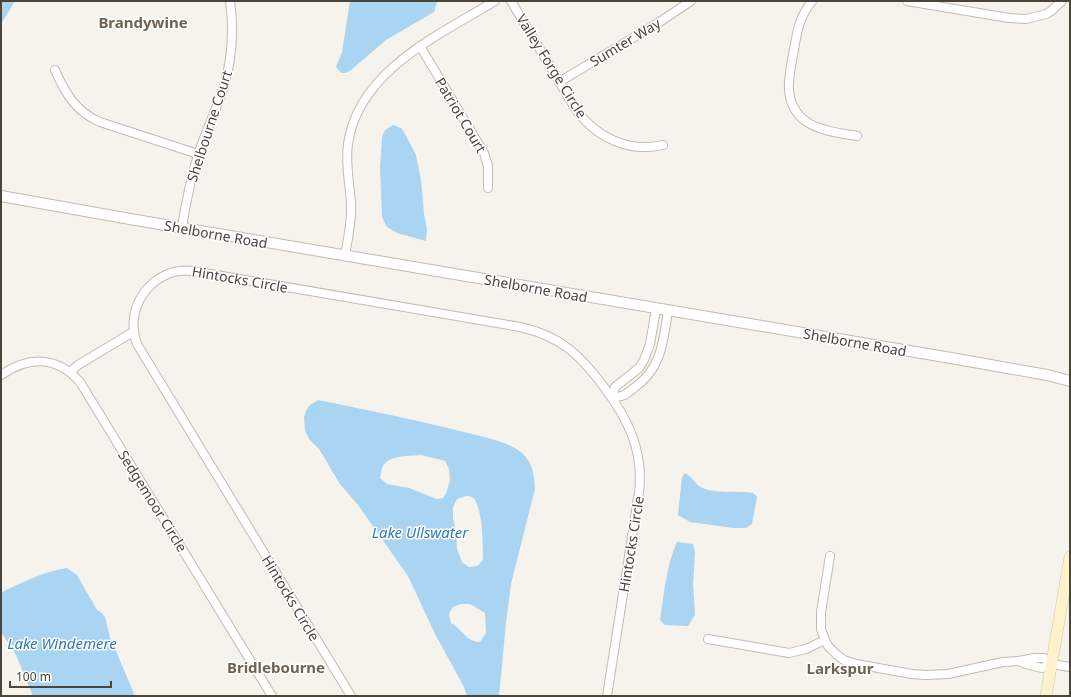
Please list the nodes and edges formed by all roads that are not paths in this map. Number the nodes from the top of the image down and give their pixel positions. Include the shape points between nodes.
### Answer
1 (230, 1) edge
2 (495, 1) edge
3 (511, 1) edge
4 (691, 1) edge
5 (812, 1) edge
6 (907, 1) edge
7 (1062, 1) edge
8 (420, 46) junction
9 (55, 70) dead end
10 (559, 82) junction
11 (857, 136) dead end
12 (663, 145) dead end
13 (198, 154) junction
14 (488, 188) dead end
15 (1, 196) edge
16 (182, 227) junction
17 (345, 255) junction
18 (656, 309) junction
19 (668, 311) junction
20 (133, 332) junction
21 (70, 372) junction
22 (1, 375) edge
23 (1070, 381) edge
24 (612, 397) junction
25 (830, 556) dead end
26 (1070, 557) edge
27 (708, 639) dead end
28 (825, 640) junction
29 (1052, 664) junction
30 (1070, 668) edge
31 (272, 696) edge
32 (350, 696) edge
33 (607, 696) edge
34 (1046, 696) edge

1 - 13 street, Shelbourne Court via 232,32 227,72
2 - 8 street
3 - 10 street, Valley Forge Circle
4 - 10 street, Sumter Way
5 - 11 street via 803,13 797,29 789,80 791,101 800,117 813,126
6 - 7 street via 1026,19 1046,14
8 - 14 street, Patriot Court via 484,153 488,166
8 - 17 street via 382,77 357,113 348,143 351,206
9 - 13 street via 70,99 87,116
10 - 12 street, Valley Forge Circle via 580,115 607,137 624,145 637,147
13 - 16 street, Shelbourne Court
15 - 16 street, Shelborne Road
16 - 17 street, Shelborne Road
17 - 18 street, Shelborne Road
18 - 19 street, Shelborne Road
18 - 24 street via 650,344 644,360 639,368 615,387
19 - 23 street, Shelborne Road via 951,358
19 - 24 street via 662,348 653,369 639,385 622,397
20 - 21 street
20 - 24 street, Hintocks Circle via 135,310 149,287 173,272 193,271 538,332 558,341 582,360
20 - 32 street, Hintocks Circle via 140,351
21 - 22 street, Sedgemoor Circle via 50,363 36,361 16,366
21 - 31 street, Sedgemoor Circle via 83,387
24 - 33 street, Hintocks Circle via 633,436 640,478
25 - 28 street via 820,618
26 - 29 main road
27 - 28 street via 789,652 806,649
28 - 29 street via 836,655 849,663 912,674 948,674 1003,662 1019,661 1042,668
29 - 30 street
29 - 34 main road

